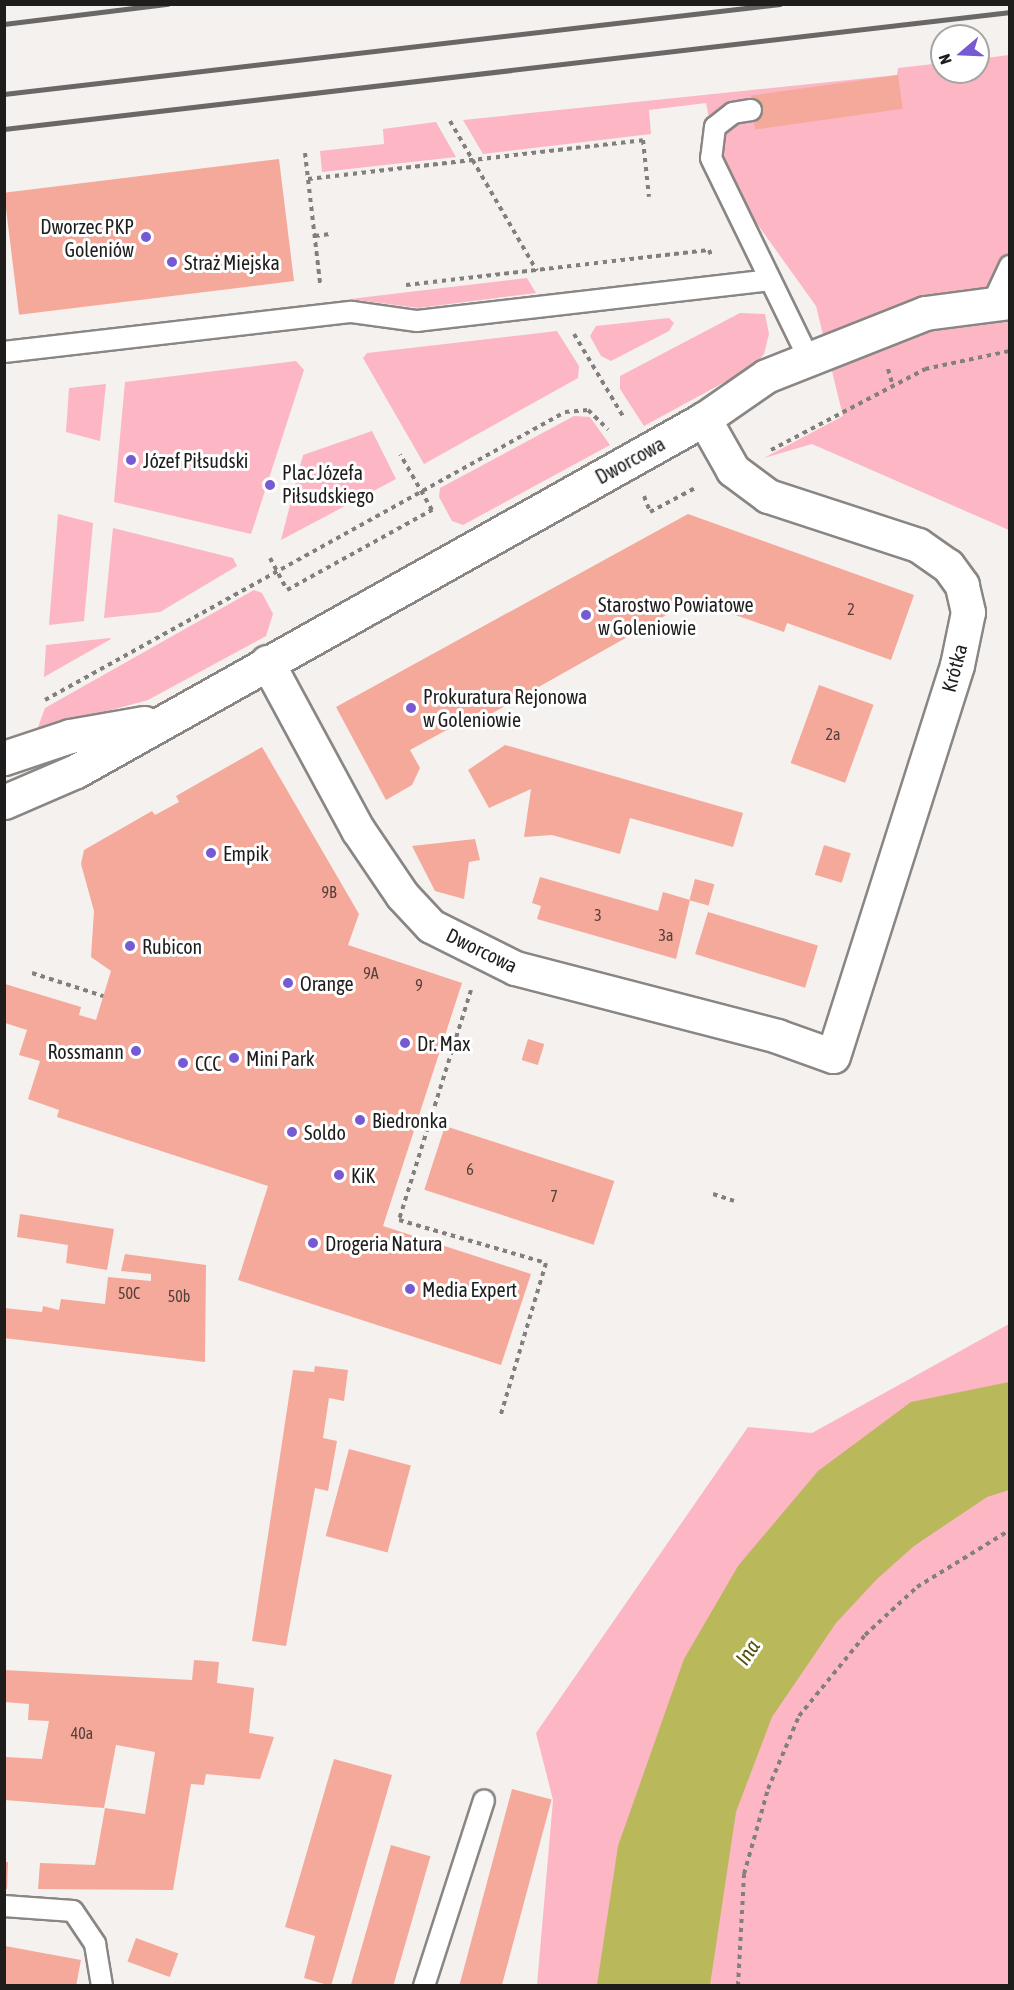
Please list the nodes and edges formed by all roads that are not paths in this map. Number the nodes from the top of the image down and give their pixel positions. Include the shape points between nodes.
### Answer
1 (751, 110) dead end
2 (1010, 266) edge
3 (770, 280) junction
4 (1001, 302) edge
5 (4, 352) edge
6 (809, 359) junction
7 (704, 419) junction
8 (267, 662) junction
9 (166, 719) junction
10 (4, 758) edge
11 (4, 802) edge
12 (833, 1056) joint
13 (484, 1800) dead end
14 (4, 1906) edge
15 (102, 1986) edge
16 (424, 1986) edge

1 - 3 lane via 724,120 709,145
2 - 4 lane
3 - 5 lane via 417,321 352,312
3 - 6 lane
4 - 6 street, Dworcowa via 925,313
6 - 7 street, Dworcowa via 766,376
7 - 8 street, Dworcowa
7 - 12 street, Krótka via 733,470 768,496 918,545 948,566 962,585 968,612 957,665
8 - 9 street, Dworcowa
8 - 12 street, Dworcowa via 358,830 402,895 431,926 515,968 777,1036
9 - 10 street, Dworcowa via 70,736
9 - 11 street, Dworcowa via 76,771
13 - 16 lane
14 - 15 lane via 73,1911 95,1944

